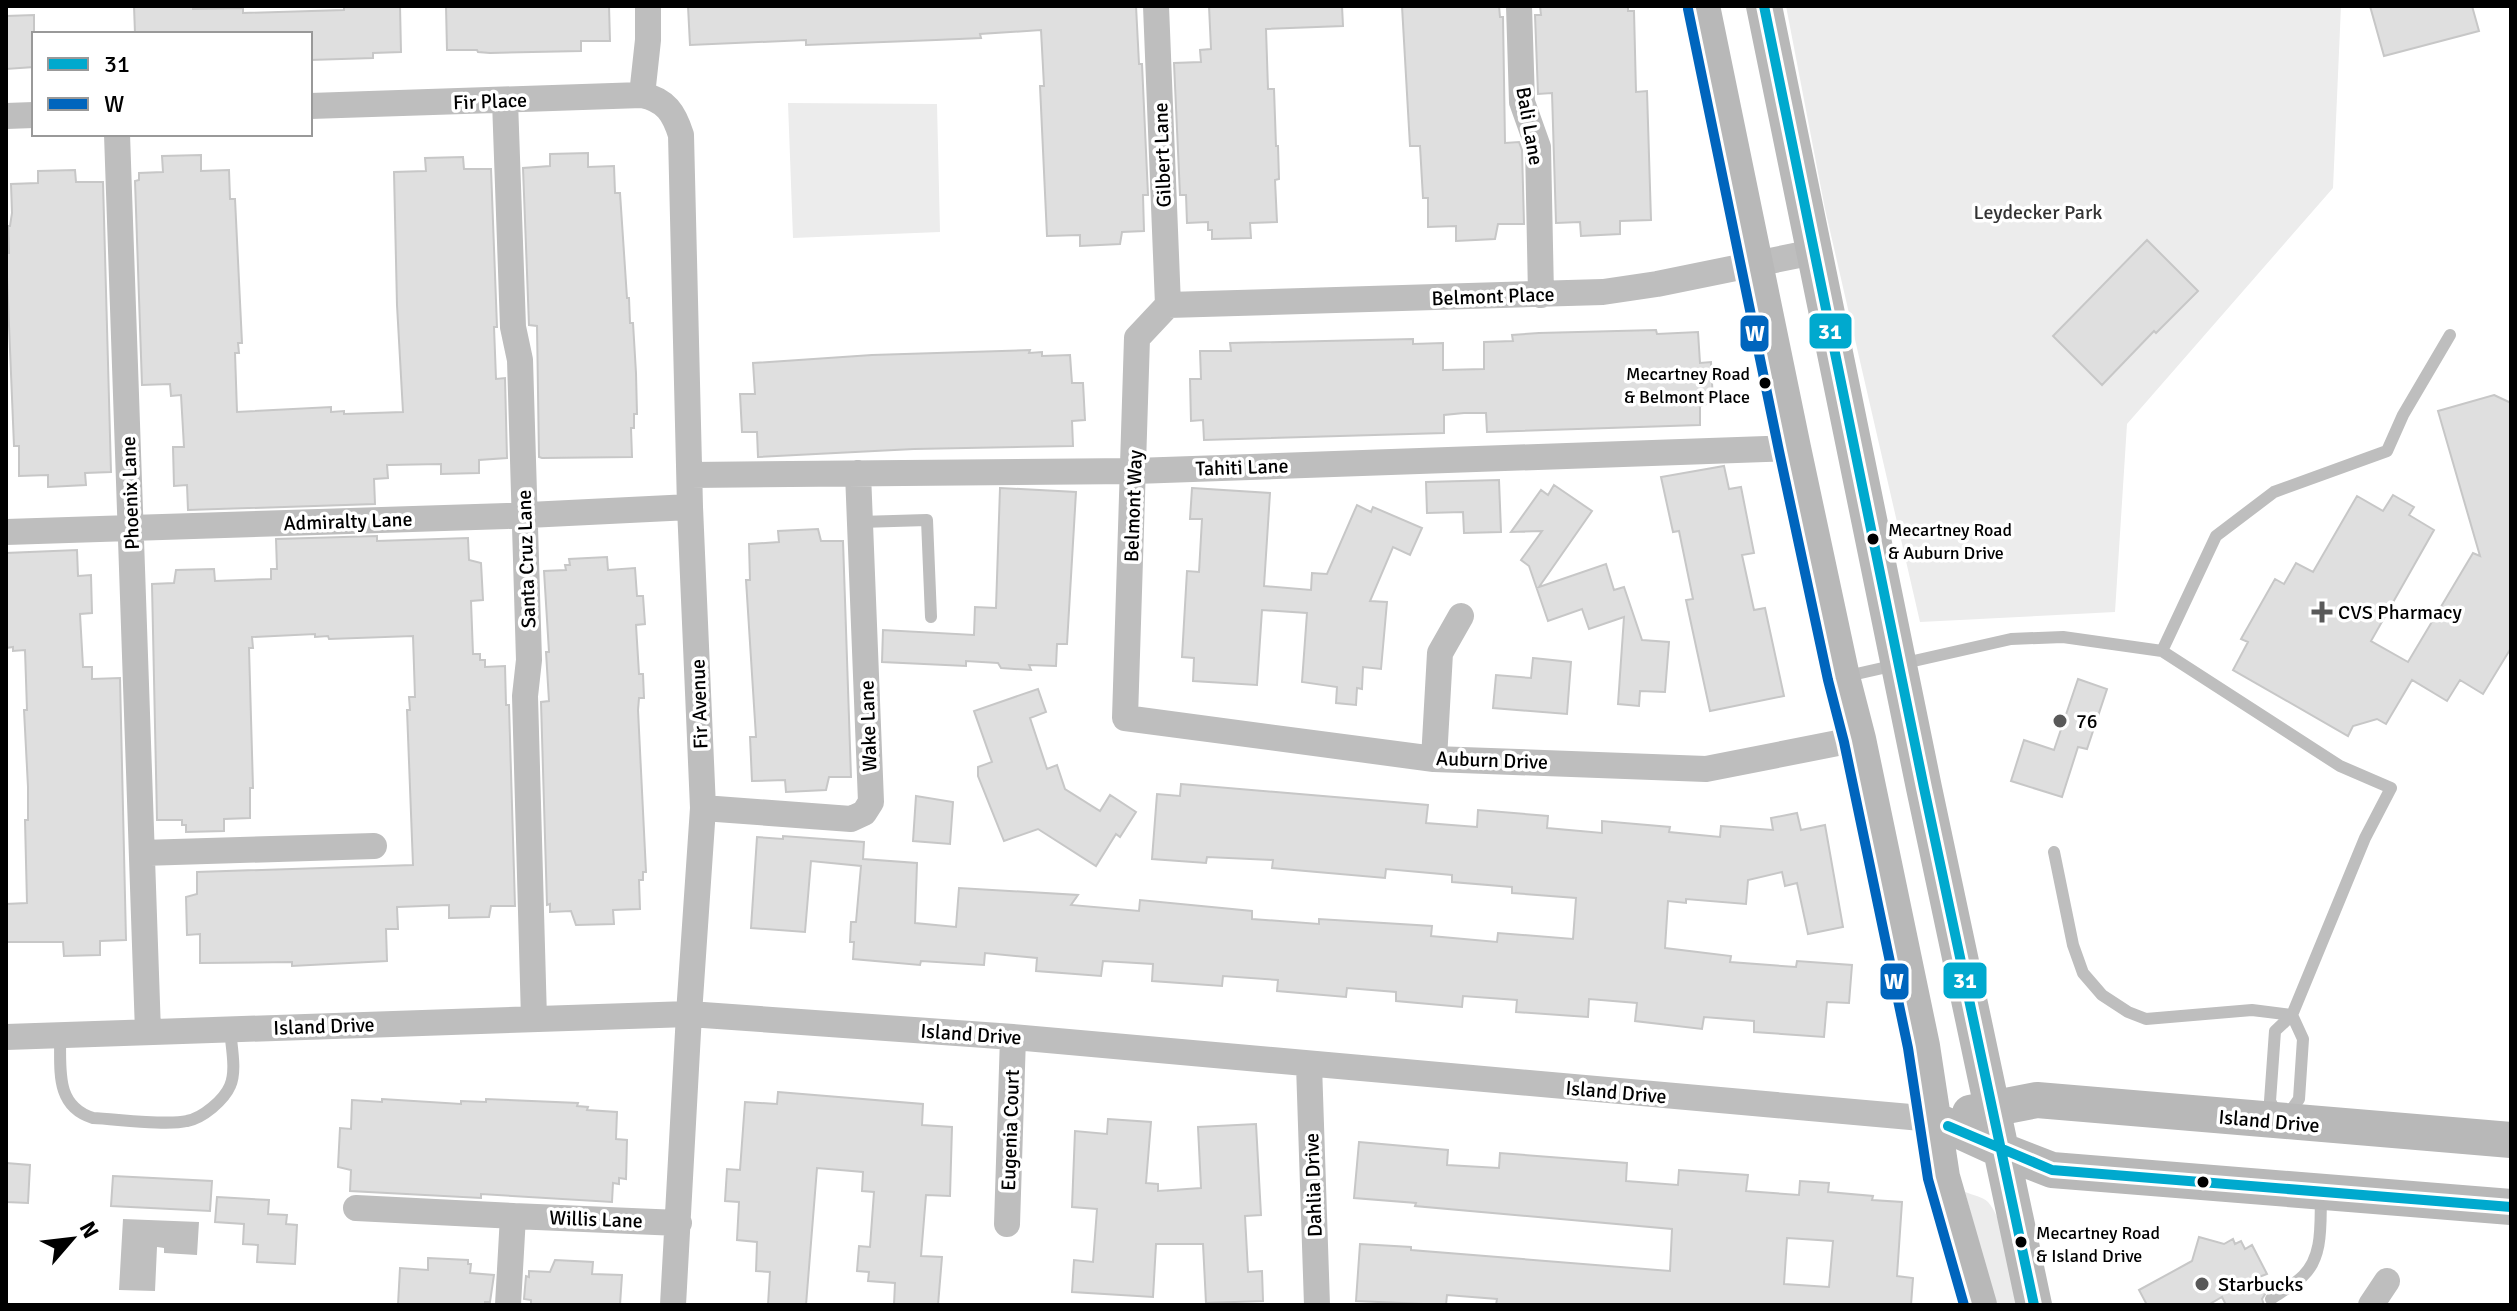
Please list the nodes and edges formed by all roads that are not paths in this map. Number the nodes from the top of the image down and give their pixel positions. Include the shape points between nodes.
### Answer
1 (648, 6) edge
2 (1156, 6) edge
3 (1519, 6) edge
4 (1702, 6) edge
5 (1764, 6) edge
6 (642, 95) junction
7 (505, 101) junction
8 (667, 105) joint
9 (312, 106) edge
10 (32, 115) edge
11 (6, 116) edge
12 (117, 136) edge
13 (1814, 252) junction
14 (1755, 264) junction
15 (1541, 295) junction
16 (1168, 305) junction
17 (2450, 335) dead end
18 (1793, 448) junction
19 (1135, 471) junction
20 (858, 473) junction
21 (690, 475) junction
22 (690, 507) junction
23 (524, 516) junction
24 (860, 522) junction
25 (131, 527) junction
26 (6, 532) edge
27 (1461, 616) dead end
28 (931, 617) dead end
29 (2162, 651) junction
30 (1899, 664) junction
31 (1842, 677) junction
32 (1125, 718) joint
33 (1858, 739) junction
34 (1434, 759) junction
35 (703, 808) junction
36 (374, 846) dead end
37 (2054, 852) dead end
38 (142, 853) junction
39 (689, 1014) junction
40 (2292, 1015) junction
41 (534, 1019) junction
42 (230, 1029) junction
43 (148, 1032) junction
44 (60, 1035) junction
45 (6, 1037) edge
46 (1013, 1037) junction
47 (1309, 1065) junction
48 (1993, 1108) junction
49 (1933, 1119) junction
50 (2282, 1123) junction
51 (2511, 1140) edge
52 (2003, 1151) junction
53 (2321, 1192) junction
54 (2511, 1207) edge
55 (356, 1208) dead end
56 (513, 1216) junction
57 (679, 1223) junction
58 (1007, 1224) dead end
59 (2387, 1281) dead end
60 (2271, 1299) dead end
61 (508, 1305) edge
62 (673, 1305) edge
63 (1317, 1305) edge
64 (1979, 1305) edge
65 (2034, 1305) edge
66 (2371, 1305) edge

1 - 6 street
2 - 16 street, Gilbert Lane
3 - 15 street, Bali Lane via 1522,102 1538,147
4 - 14 main road
5 - 13 main road
6 - 7 street, Fir Place
6 - 8 street, Fir Place
7 - 9 street, Fir Place
7 - 23 street, Santa Cruz Lane
8 - 21 street, Fir Avenue via 681,135
10 - 11 street
12 - 25 street, Phoenix Lane
13 - 14 street, Belmont Place
13 - 30 main road
14 - 15 street, Belmont Place via 1603,292
14 - 18 main road
15 - 16 street, Belmont Place
16 - 19 street, Belmont Way via 1137,338
17 - 29 lane via 2387,451 2274,492 2216,536
18 - 19 street, Tahiti Lane
18 - 31 main road
19 - 20 street, Tahiti Lane
19 - 32 street, Belmont Way
20 - 21 street, Tahiti Lane
20 - 24 street, Wake Lane
21 - 22 street, Fir Avenue
22 - 23 street, Admiralty Lane
22 - 35 street, Fir Avenue
23 - 25 street, Admiralty Lane
23 - 41 street, Santa Cruz Lane
24 - 28 lane via 927,520
24 - 35 street, Wake Lane via 871,802 851,819
25 - 26 street, Admiralty Lane
25 - 38 street, Phoenix Lane
27 - 34 street via 1440,653
29 - 30 lane via 2063,637 2011,639
29 - 40 lane via 2340,766 2391,788
30 - 31 lane
30 - 48 main road
31 - 33 main road
32 - 34 street, Auburn Drive
33 - 34 street, Auburn Drive via 1706,769
33 - 49 main road
35 - 39 street, Fir Avenue
36 - 38 street
37 - 40 lane via 2073,945 2083,973 2102,995 2146,1019 2252,1010
38 - 43 street, Phoenix Lane
39 - 41 street, Island Drive
39 - 46 street, Island Drive
39 - 57 street, Fir Avenue
40 - 50 lane via 2303,1039 2299,1099
40 - 50 lane via 2275,1031 2270,1101
41 - 42 street, Island Drive
42 - 43 street, Island Drive
42 - 44 lane via 230,1086 208,1110 183,1122 79,1114 63,1091
43 - 44 street, Island Drive
44 - 45 street, Island Drive
46 - 47 street, Island Drive
46 - 58 street, Eugenia Court
47 - 49 street, Island Drive
47 - 63 street, Dahlia Drive
48 - 49 main road, Island Drive
48 - 50 main road, Island Drive via 2037,1100
48 - 52 main road
49 - 52 main road, Island Drive
49 - 64 main road via 1942,1177
50 - 51 main road, Island Drive
52 - 53 main road, Island Drive via 2052,1170
52 - 65 main road
53 - 54 main road, Island Drive
53 - 60 lane via 2316,1258 2304,1276
55 - 56 street, Willis Lane
56 - 57 street, Willis Lane
56 - 61 street
57 - 62 street, Fir Avenue
59 - 66 street

